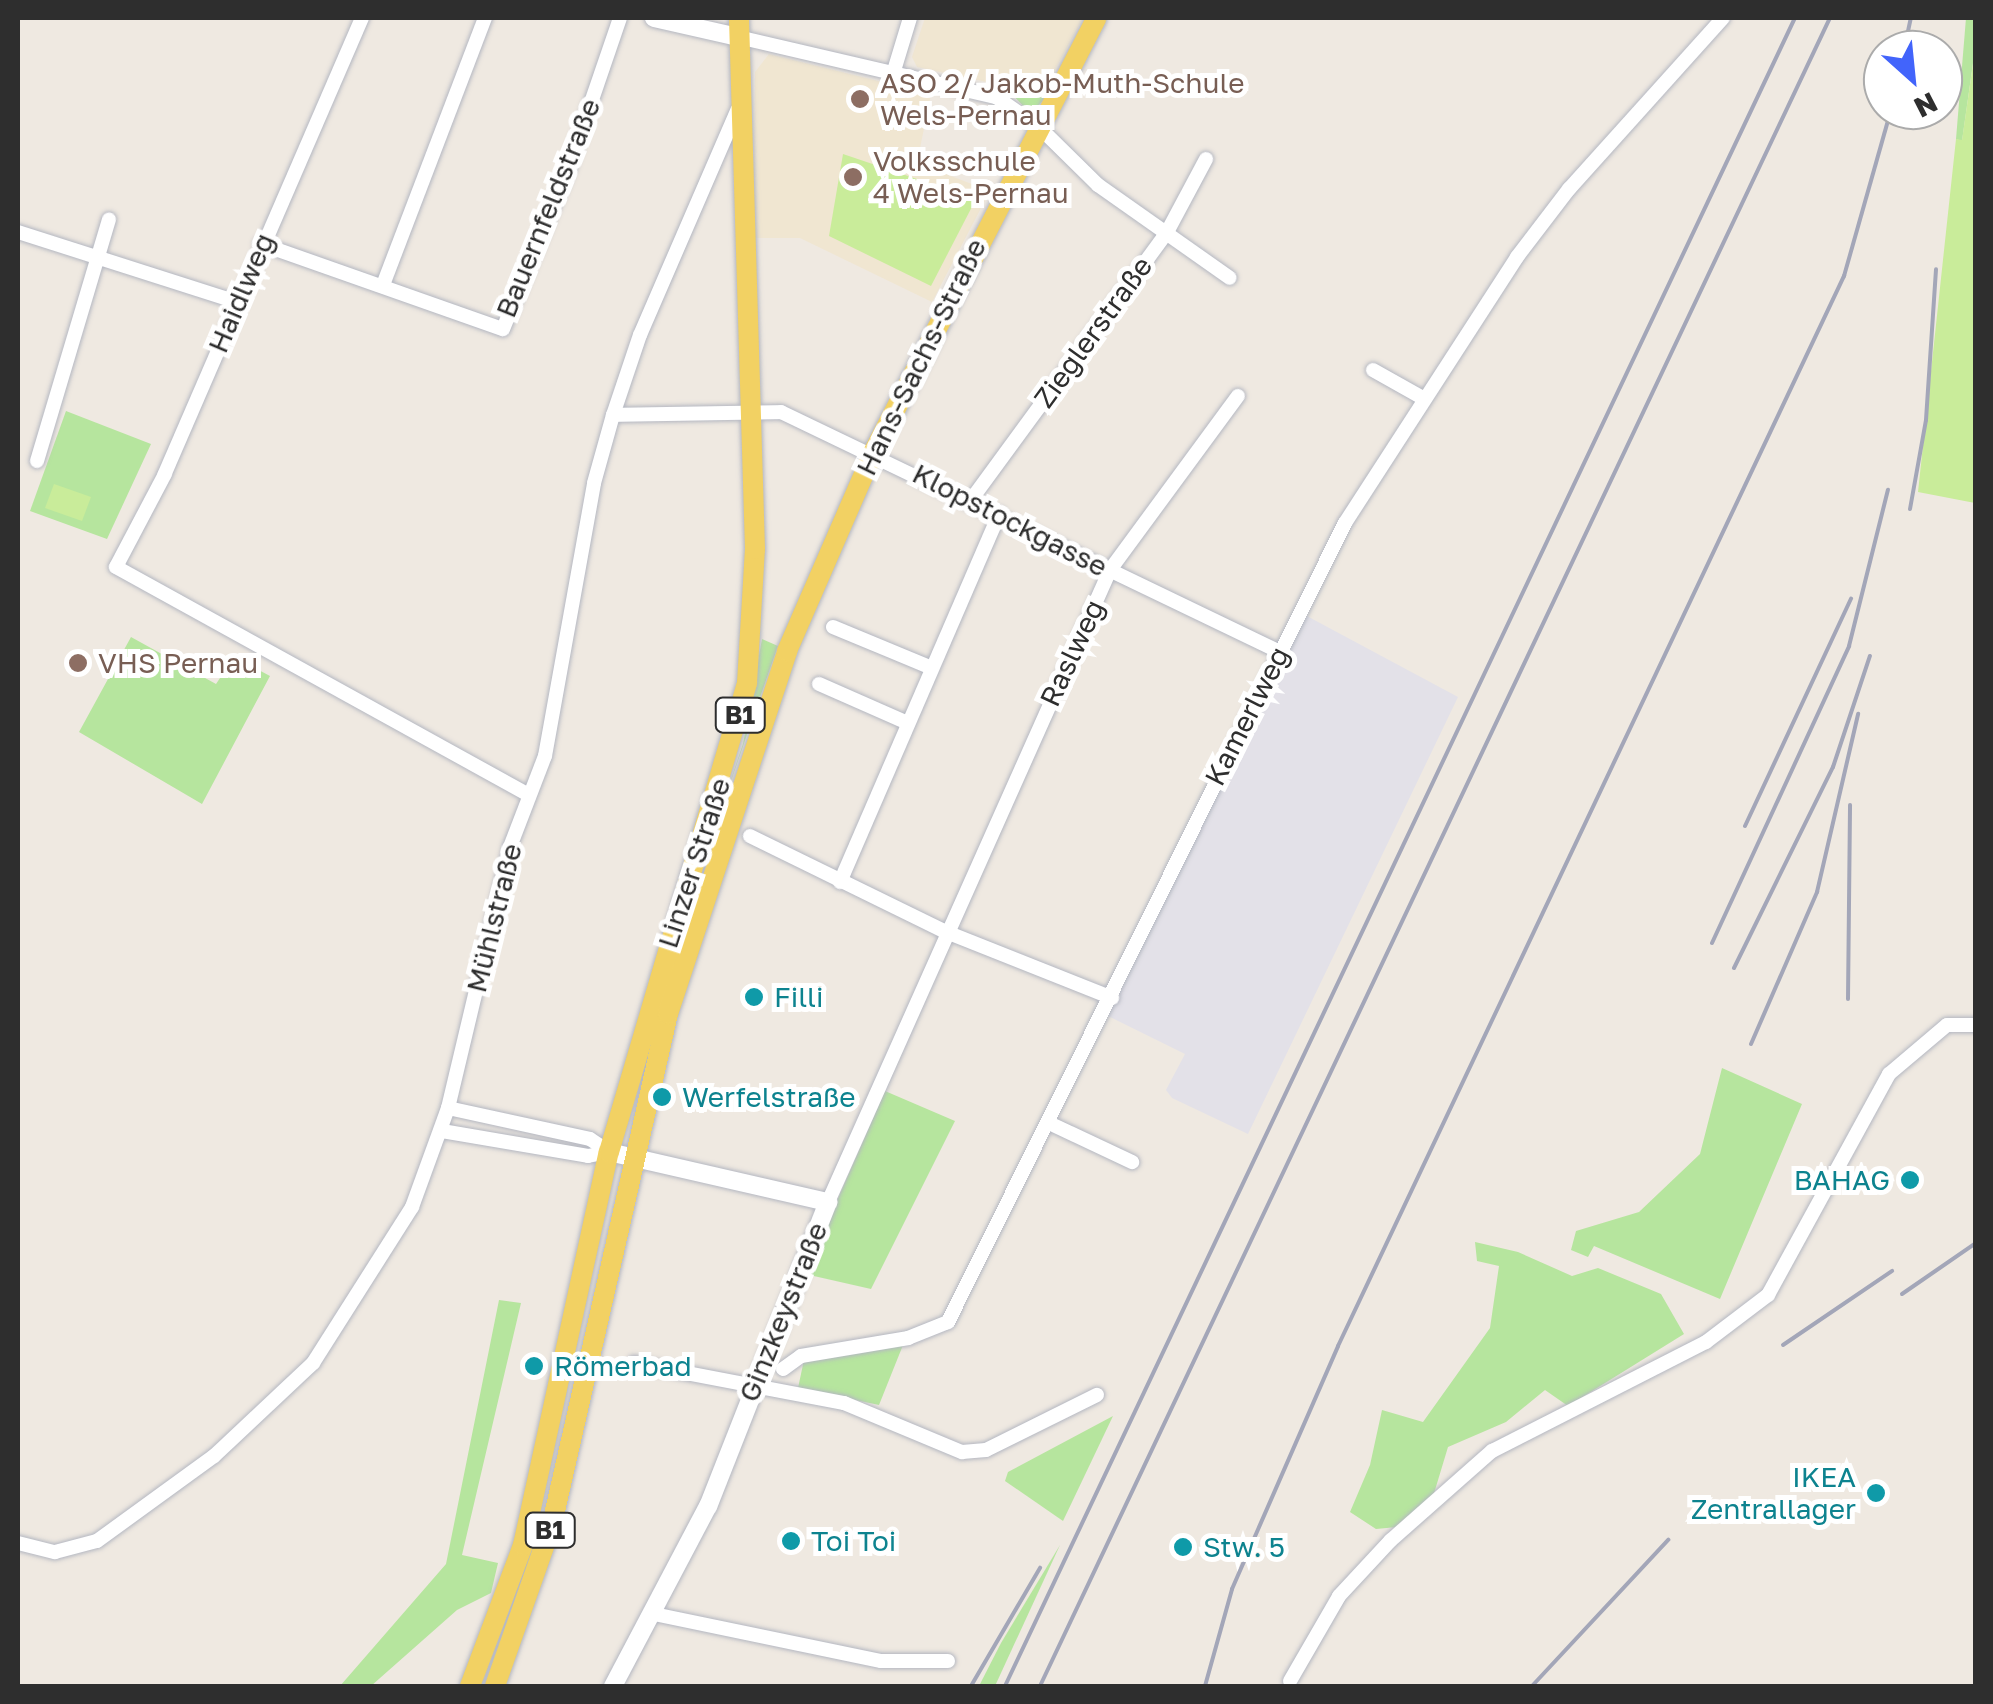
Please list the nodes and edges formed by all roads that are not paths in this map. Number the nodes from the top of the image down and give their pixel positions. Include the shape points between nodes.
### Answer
1 (362, 18) edge
2 (485, 18) edge
3 (620, 18) edge
4 (654, 18) edge
5 (910, 18) edge
6 (1097, 18) edge
7 (1723, 18) edge
8 (739, 27) edge
9 (893, 74) junction
10 (738, 109) junction
11 (1038, 127) junction
12 (1206, 159) dead end
13 (108, 220) dead end
14 (18, 232) edge
15 (1166, 234) junction
16 (260, 244) junction
17 (102, 258) junction
18 (1230, 278) dead end
19 (383, 285) junction
20 (237, 302) junction
21 (1373, 370) dead end
22 (1238, 396) dead end
23 (1421, 397) junction
24 (750, 408) junction
25 (614, 415) junction
26 (873, 452) junction
27 (37, 461) dead end
28 (971, 500) junction
29 (999, 514) junction
30 (1110, 570) junction
31 (833, 627) dead end
32 (787, 650) joint
33 (1280, 652) junction
34 (932, 668) junction
35 (819, 684) dead end
36 (908, 723) junction
37 (528, 794) junction
38 (750, 836) dead end
39 (840, 882) junction
40 (944, 932) junction
41 (1112, 998) junction
42 (1976, 1025) edge
43 (448, 1108) junction
44 (1049, 1123) junction
45 (442, 1131) junction
46 (609, 1152) junction
47 (632, 1158) junction
48 (1132, 1162) dead end
49 (828, 1202) junction
50 (634, 1363) dead end
51 (783, 1368) dead end
52 (753, 1386) junction
53 (1097, 1394) dead end
54 (18, 1543) edge
55 (654, 1614) junction
56 (948, 1661) dead end
57 (1290, 1680) dead end
58 (470, 1686) edge
59 (495, 1686) edge
60 (613, 1686) edge

1 - 16 street, Haidlweg
2 - 19 street
3 - 19 street, Bauernfeldstraße via 570,167 503,329
4 - 8 street
5 - 9 street
6 - 11 main road, Hans-Sachs-Straße
7 - 23 street, Kamerlweg via 1568,189
8 - 9 street
8 - 10 main road, Linzer Straße / B1
9 - 11 street via 996,98
10 - 24 main road, Linzer Straße / B1
10 - 25 street, Mühlstraße via 640,334
11 - 15 street via 1098,185
11 - 26 main road, Hans-Sachs-Straße
12 - 15 street, Zieglerstraße
13 - 17 street
14 - 17 street
15 - 18 street
15 - 28 street, Zieglerstraße
16 - 19 street, Bauernfeldstraße
16 - 20 street, Haidlweg
17 - 20 street
17 - 27 street
20 - 37 street, Haidlweg via 165,474 116,567
21 - 23 street
22 - 30 street, Raslweg
23 - 33 street, Kamerlweg via 1345,522
24 - 25 street, Klopstockgasse
24 - 26 street, Klopstockgasse via 781,412
24 - 46 main road, Linzer Straße / B1 via 754,604 748,683
25 - 37 street, Mühlstraße via 545,756
26 - 28 street, Klopstockgasse
26 - 32 main road, Hans-Sachs-Straße
28 - 29 street, Klopstockgasse
29 - 30 street, Klopstockgasse
29 - 34 street
30 - 33 street, Klopstockgasse
30 - 40 street, Raslweg
31 - 34 street
32 - 47 main road, Linzer Straße / B1 via 698,914
33 - 41 street, Kamerlweg
34 - 36 street
35 - 36 street
36 - 39 street
37 - 43 street, Mühlstraße via 504,867
38 - 39 street
39 - 40 street
40 - 41 street
40 - 49 street, Ginzkeystraße
41 - 44 street, Kamerlweg
42 - 57 street via 1946,1025 1889,1074 1768,1295 1706,1342 1492,1451 1391,1540 1340,1596
43 - 45 street, Mühlstraße
43 - 46 street via 590,1138
44 - 48 street
44 - 51 street, Kamerlweg via 948,1322 908,1338 801,1356
45 - 46 street via 588,1156
45 - 54 street, Mühlstraße via 392,1244 339,1328 284,1394 214,1456 97,1541 55,1552
46 - 47 street
46 - 58 main road, Linzer Straße / B1 via 523,1545
47 - 49 street
47 - 59 main road, Linzer Straße / B1 via 552,1524
49 - 52 street, Ginzkeystraße
50 - 52 street
52 - 53 street via 871,1411 962,1452 986,1450
52 - 55 street, Ginzkeystraße via 708,1506
55 - 56 street via 881,1661
55 - 60 street, Ginzkeystraße

